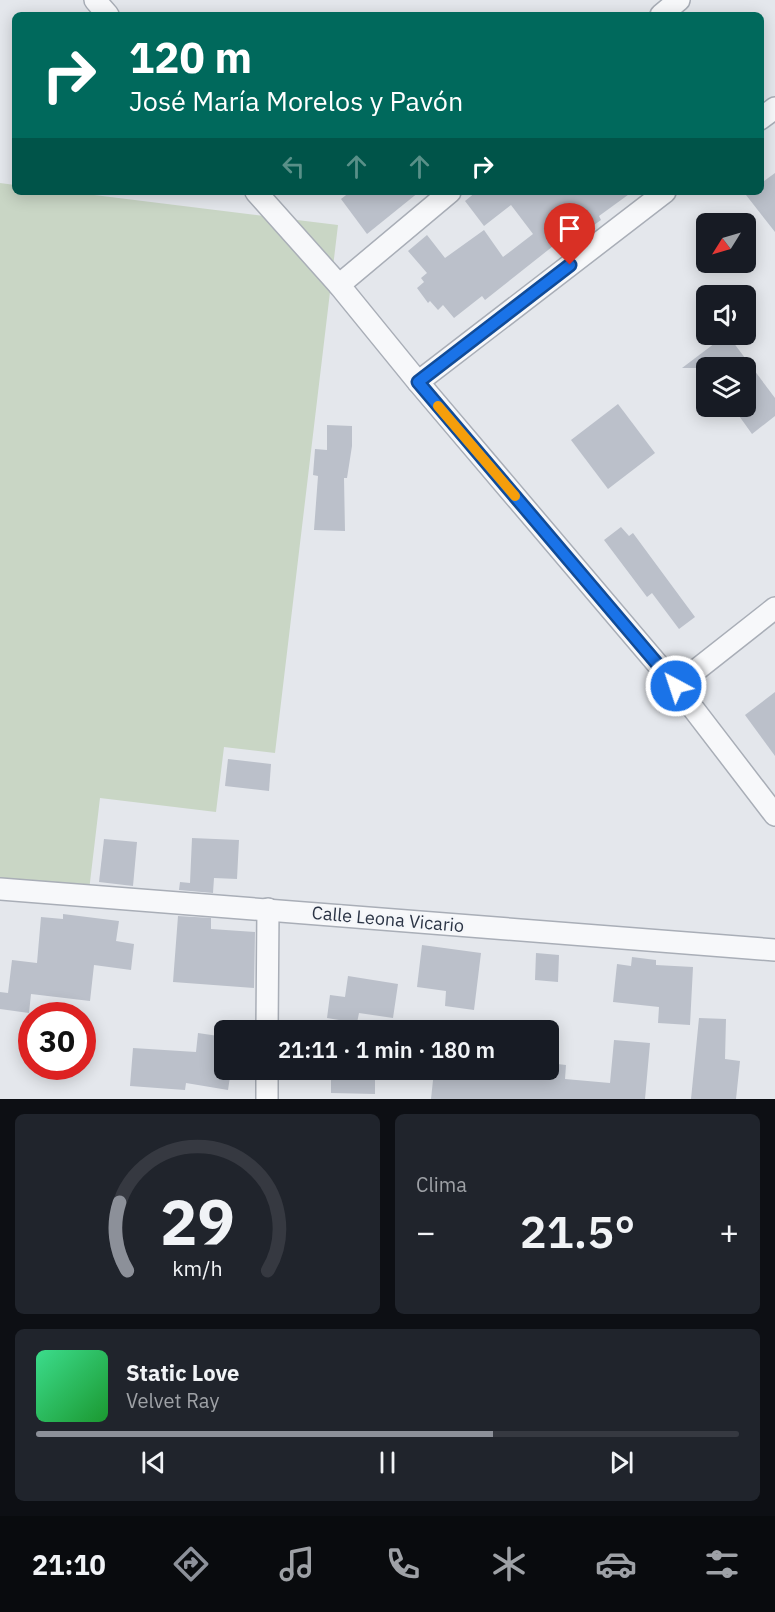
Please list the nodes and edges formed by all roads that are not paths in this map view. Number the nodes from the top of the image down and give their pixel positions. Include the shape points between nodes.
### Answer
1 (95, 0) edge
2 (679, 0) edge
3 (105, 12) edge
4 (665, 12) edge
5 (259, 195) edge
6 (446, 195) edge
7 (661, 195) edge
8 (339, 285) junction
9 (418, 382) junction
10 (775, 608) edge
11 (676, 686) junction
12 (775, 815) edge
13 (0, 889) edge
14 (268, 909) junction
15 (775, 950) edge
16 (267, 1020) edge
17 (267, 1080) edge
18 (267, 1099) edge

1 - 3 street
2 - 4 street
5 - 8 street
6 - 8 street
7 - 9 street
8 - 9 street
9 - 11 street
10 - 11 street
11 - 12 street
13 - 14 street, Calle Leona Vicario
14 - 15 street, Calle Leona Vicario
14 - 16 street
17 - 18 street

